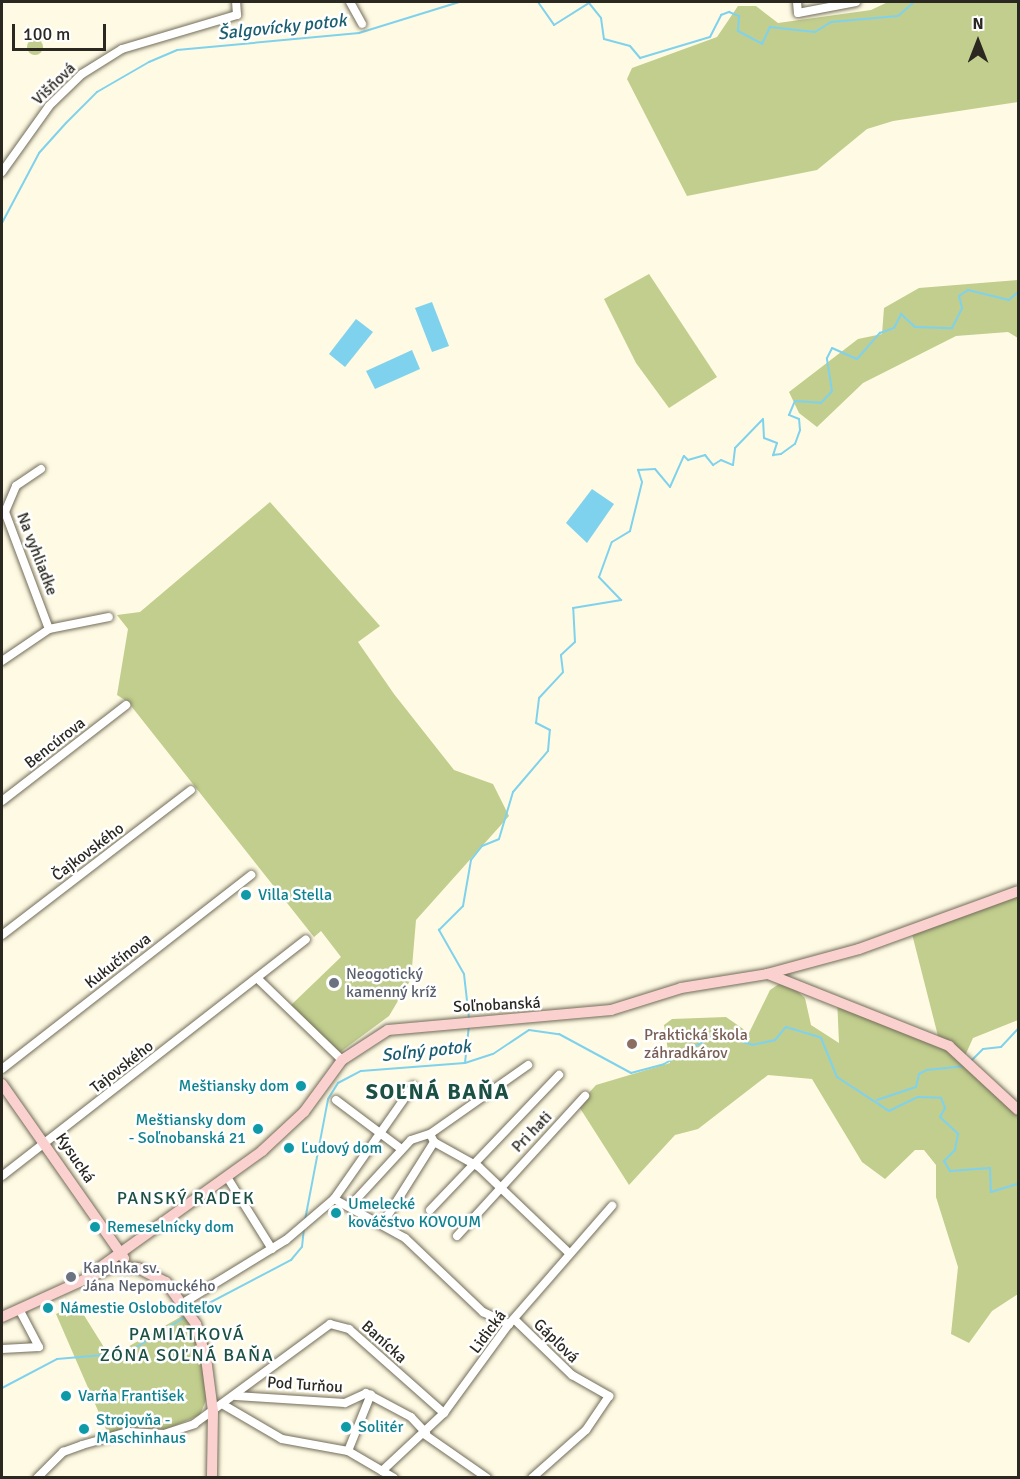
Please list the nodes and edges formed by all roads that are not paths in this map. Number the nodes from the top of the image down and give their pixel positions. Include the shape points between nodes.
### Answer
1 (236, 2) edge
2 (350, 2) edge
3 (797, 2) edge
4 (856, 2) edge
5 (362, 24) dead end
6 (2, 169) edge
7 (41, 469) dead end
8 (109, 617) dead end
9 (49, 629) junction
10 (2, 661) edge
11 (126, 705) dead end
12 (191, 790) dead end
13 (2, 801) edge
14 (251, 875) dead end
15 (1018, 891) edge
16 (2, 935) edge
17 (306, 939) dead end
18 (767, 974) junction
19 (257, 978) junction
20 (342, 1060) junction
21 (528, 1065) dead end
22 (2, 1069) edge
23 (559, 1075) dead end
24 (2, 1084) edge
25 (413, 1086) dead end
26 (585, 1096) dead end
27 (336, 1100) dead end
28 (1018, 1110) edge
29 (378, 1130) junction
30 (432, 1138) junction
31 (47, 1143) junction
32 (400, 1148) junction
33 (474, 1165) junction
34 (2, 1176) edge
35 (227, 1177) junction
36 (500, 1186) junction
37 (334, 1198) junction
38 (351, 1206) junction
39 (612, 1206) dead end
40 (430, 1210) dead end
41 (383, 1223) junction
42 (457, 1236) dead end
43 (272, 1249) junction
44 (119, 1253) junction
45 (569, 1253) junction
46 (123, 1266) junction
47 (91, 1275) junction
48 (185, 1306) junction
49 (19, 1309) junction
50 (2, 1317) edge
51 (512, 1322) junction
52 (2, 1349) edge
53 (371, 1395) junction
54 (235, 1396) junction
55 (218, 1407) junction
56 (444, 1413) junction
57 (425, 1434) junction
58 (348, 1451) junction
59 (382, 1471) junction
60 (38, 1478) edge
61 (212, 1478) edge
62 (394, 1478) edge
63 (487, 1478) edge
64 (532, 1478) edge

1 - 6 street, Višňová via 237,15 122,49 82,74 49,106
2 - 5 street
3 - 4 street via 798,13
7 - 9 street, Na vyhliadke via 16,486 5,512
8 - 9 street
9 - 10 street
11 - 13 street, Bencúrova
12 - 16 street, Čajkovského
14 - 22 street, Kukučínova
15 - 18 street, Soľnobanská via 859,949
17 - 19 street, Tajovského
18 - 20 street, Soľnobanská via 681,988 611,1010 396,1027
18 - 28 street via 929,1036 965,1058
19 - 20 street
19 - 31 street, Tajovského
20 - 35 street, Soľnobanská via 304,1112
21 - 30 street
23 - 33 street, Pri hati
24 - 31 street, Kysucká
25 - 29 street
26 - 36 street, Pri hati
27 - 29 street
29 - 32 street
29 - 37 street
30 - 32 street
30 - 33 street
30 - 41 street
31 - 34 street, Tajovského
31 - 44 street, Kysucká
32 - 38 street
33 - 36 street
33 - 40 street, Pri hati
35 - 43 street
35 - 44 street, Soľnobanská
36 - 42 street, Pri hati
36 - 45 street
37 - 38 street
37 - 43 street
38 - 41 street
39 - 45 street, Lidická
41 - 51 street via 483,1311
43 - 48 street
44 - 46 street
44 - 47 street, Soľnobanská
45 - 51 street, Lidická
46 - 47 street
46 - 48 street via 156,1275
47 - 49 street
48 - 55 street via 196,1324
49 - 50 street
49 - 52 street via 40,1342 37,1349
51 - 56 street, Lidická
51 - 64 street, Gápľová via 572,1376 609,1396 586,1430
53 - 54 street, Pod Turňou via 345,1403
53 - 57 street via 411,1417
53 - 58 street
54 - 55 street, Banícka
54 - 56 street, Banícka via 313,1334 339,1323
55 - 58 street via 282,1439
55 - 60 street, Banícka via 165,1434 128,1432 76,1447
55 - 61 street
56 - 57 street, Lidická
57 - 59 street, Lidická
57 - 63 street
58 - 59 street
59 - 62 street

